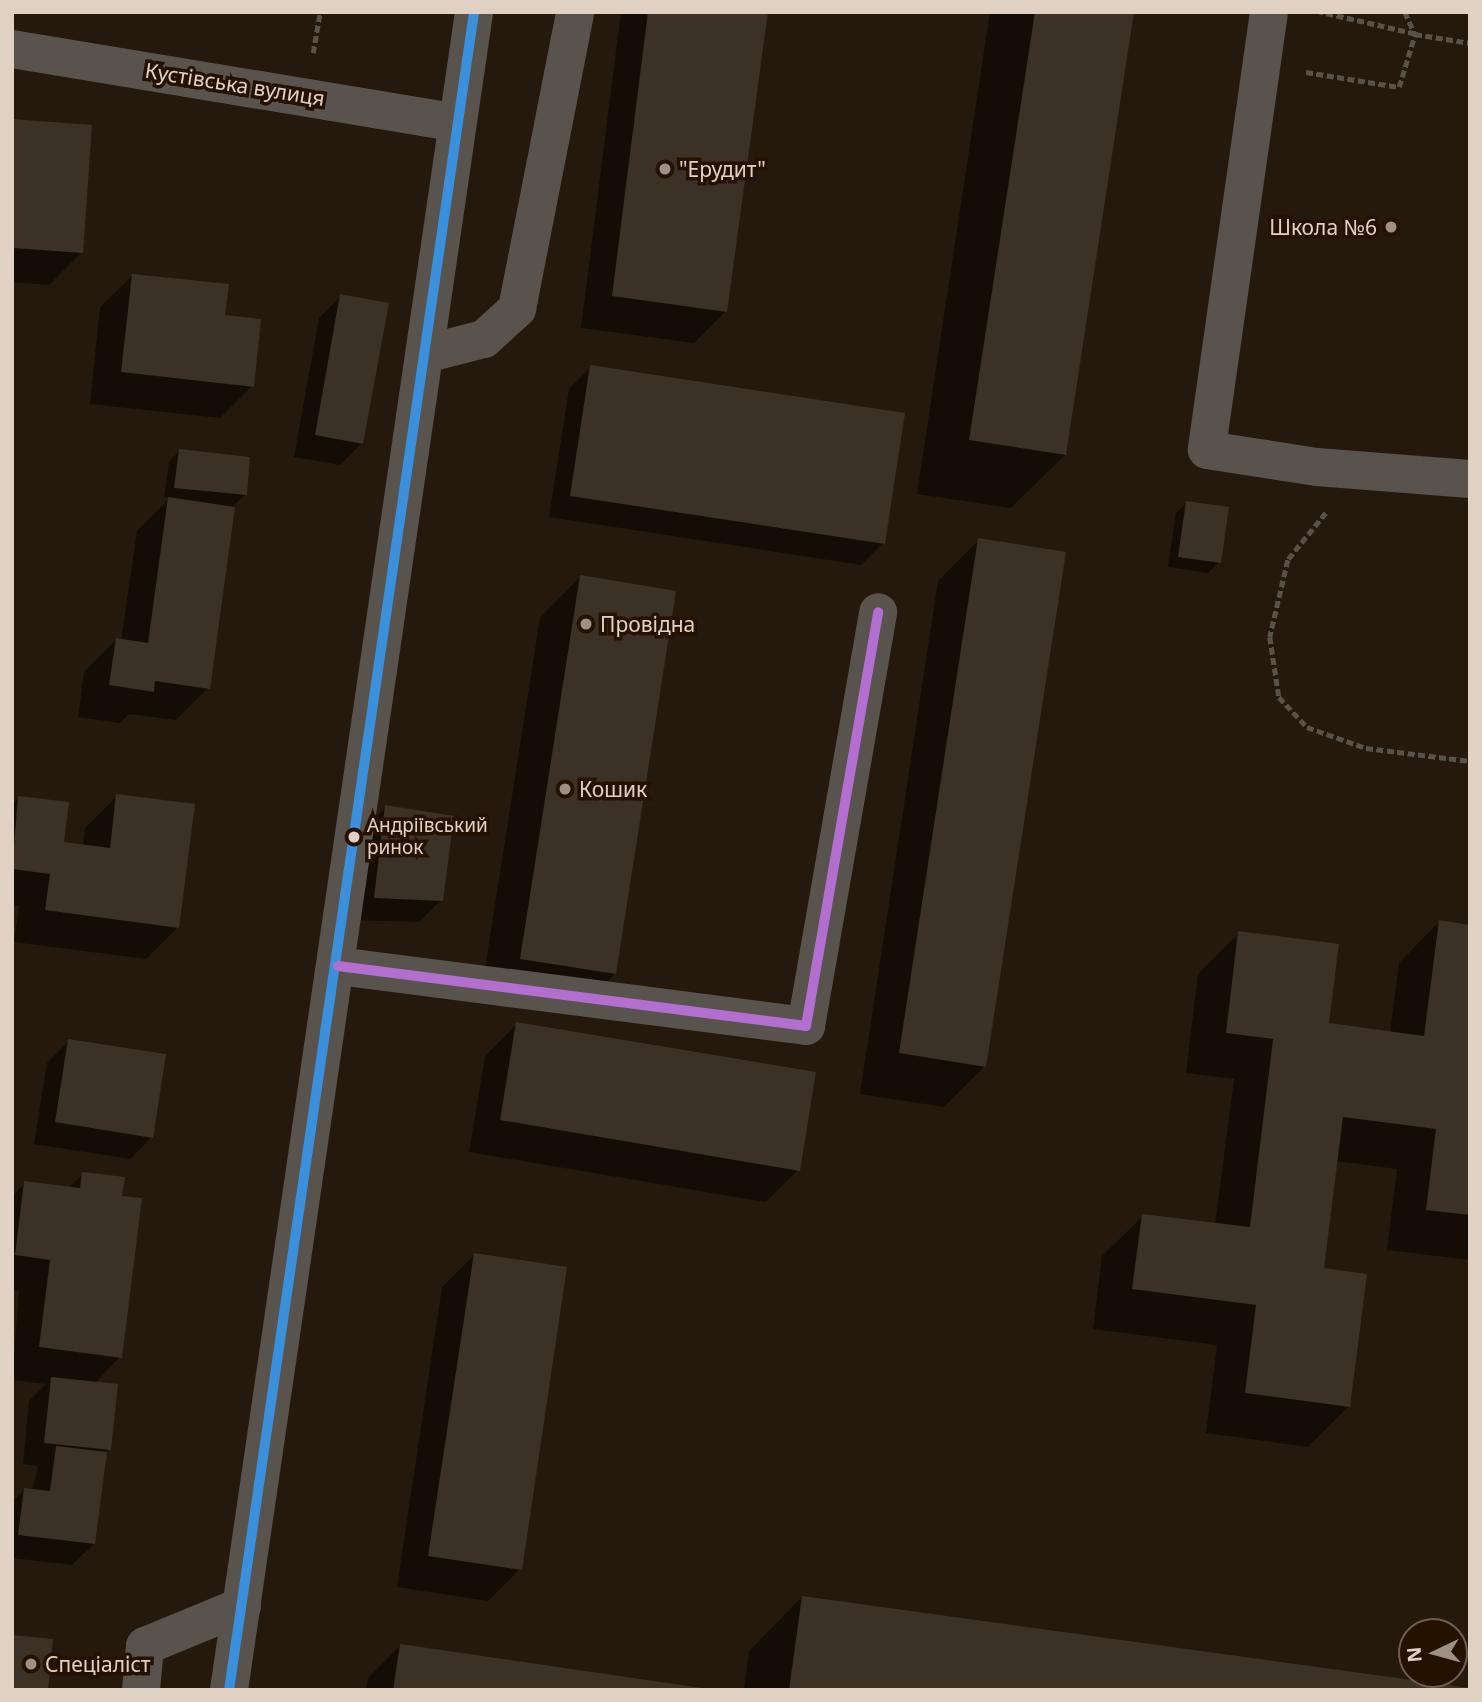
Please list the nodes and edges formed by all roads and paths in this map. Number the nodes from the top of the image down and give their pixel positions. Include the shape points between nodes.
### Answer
1 (474, 12) edge
2 (575, 12) edge
3 (1269, 12) edge
4 (1320, 12) edge
5 (1405, 12) edge
6 (1415, 34) junction
7 (1470, 43) edge
8 (12, 49) edge
9 (1262, 65) junction
10 (457, 123) junction
11 (425, 354) junction
12 (1370, 471) junction
13 (1470, 479) edge
14 (878, 612) dead end
15 (1470, 761) edge
16 (338, 966) junction
17 (242, 1606) junction
18 (141, 1690) edge
19 (229, 1690) edge

1 - 10 street
2 - 11 street via 517,309 484,339
3 - 9 street
4 - 6 path
5 - 6 path
6 - 7 path
6 - 9 path via 1399,87
8 - 10 street, Кустівська вулиця
9 - 12 street via 1207,450
10 - 11 street
11 - 16 street
12 - 13 street
12 - 15 path via 1330,508 1288,560 1270,637 1279,696 1307,727 1366,748
14 - 16 street via 806,1026
16 - 17 street
17 - 18 street via 145,1646
17 - 19 street

